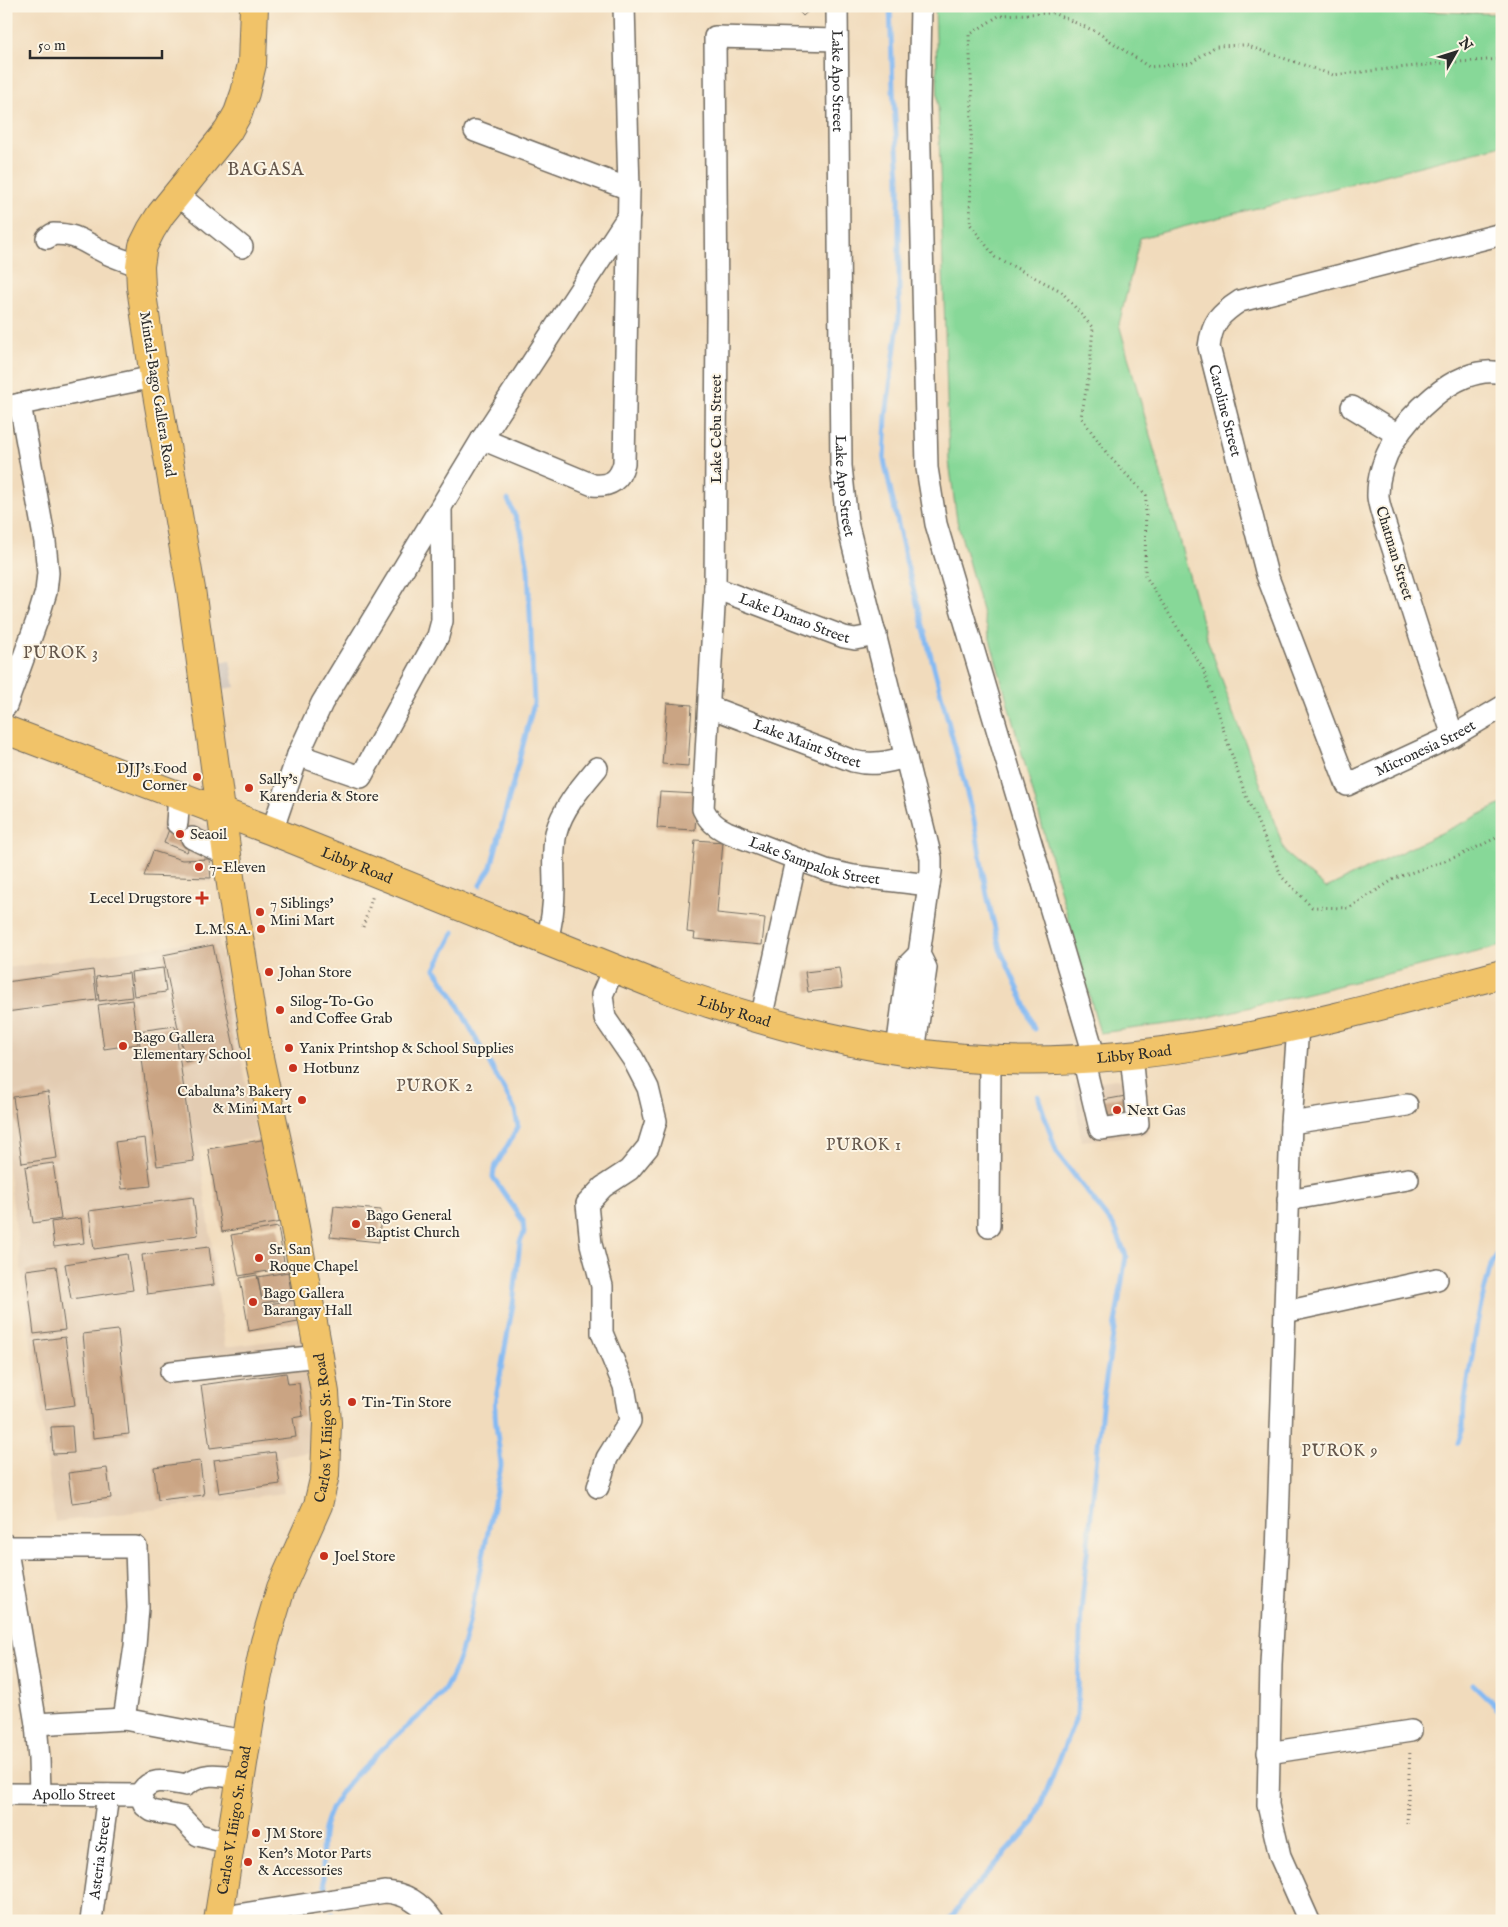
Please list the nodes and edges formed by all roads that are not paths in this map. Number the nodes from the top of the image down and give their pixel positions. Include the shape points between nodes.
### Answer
1 (254, 6) edge
2 (624, 6) edge
3 (837, 6) edge
4 (921, 6) edge
5 (837, 40) junction
6 (475, 130) dead end
7 (629, 188) junction
8 (177, 194) junction
9 (629, 215) junction
10 (1502, 234) edge
11 (47, 238) dead end
12 (242, 247) dead end
13 (140, 266) junction
14 (1502, 373) edge
15 (154, 377) junction
16 (13, 405) edge
17 (1352, 407) dead end
18 (1398, 435) junction
19 (482, 439) junction
20 (441, 508) junction
21 (715, 588) junction
22 (876, 635) junction
23 (6, 706) edge
24 (710, 707) junction
25 (1502, 707) edge
26 (6, 730) edge
27 (1453, 736) junction
28 (298, 756) junction
29 (906, 757) junction
30 (597, 768) dead end
31 (1347, 785) joint
32 (179, 795) junction
33 (221, 811) junction
34 (708, 818) joint
35 (272, 831) junction
36 (227, 855) junction
37 (796, 860) junction
38 (929, 885) junction
39 (547, 940) junction
40 (614, 967) junction
41 (1502, 974) edge
42 (760, 1019) junction
43 (1298, 1027) junction
44 (906, 1051) junction
45 (1131, 1055) junction
46 (1089, 1058) junction
47 (990, 1060) junction
48 (1407, 1104) dead end
49 (1291, 1123) junction
50 (1408, 1179) dead end
51 (1288, 1200) junction
52 (989, 1226) dead end
53 (1437, 1279) dead end
54 (1285, 1312) junction
55 (319, 1356) junction
56 (171, 1372) dead end
57 (598, 1487) dead end
58 (6, 1546) edge
59 (124, 1719) junction
60 (36, 1724) junction
61 (1411, 1731) road end
62 (247, 1741) junction
63 (1268, 1754) junction
64 (241, 1778) junction
65 (186, 1785) junction
66 (40, 1793) junction
67 (6, 1794) edge
68 (108, 1795) junction
69 (140, 1795) junction
70 (181, 1817) junction
71 (230, 1843) junction
72 (218, 1919) edge
73 (91, 1921) edge
74 (433, 1921) edge
75 (1309, 1921) edge

1 - 8 main road, Mintal-Bago Gallera Road via 252,64 238,113 228,131
2 - 7 street
3 - 5 street, Lake Apo Street
4 - 46 street via 919,105 926,468 939,533
5 - 21 street, Lake Cebu Street via 715,37
5 - 22 street, Lake Apo Street via 841,466 848,522
6 - 7 street
7 - 9 street
8 - 12 street
8 - 13 main road, Mintal-Bago Gallera Road via 150,230
9 - 19 street
9 - 19 street via 622,474 614,482 593,485
10 - 31 street, Caroline Street via 1240,301 1226,310 1210,333 1209,347 1267,575
11 - 13 street via 52,234 70,234 100,251
13 - 15 main road, Mintal-Bago Gallera Road
14 - 18 street, Chatman Street via 1464,377 1439,392 1416,412
15 - 16 street
15 - 33 main road, Mintal-Bago Gallera Road via 191,588
16 - 23 street via 45,542 48,573 39,615
17 - 18 street
18 - 27 street, Chatman Street via 1386,456 1378,498
19 - 20 street
20 - 28 street via 322,703
20 - 28 street via 442,621 438,636 361,777
21 - 22 street, Lake Danao Street via 844,637 855,639
21 - 24 street, Lake Cebu Street
22 - 29 street, Lake Apo Street
24 - 29 street, Lake Maint Street via 853,762 876,764
24 - 34 street, Lake Cebu Street via 703,797 703,809
25 - 27 street, Micronesia Street
26 - 32 main road, Libby Road
27 - 31 street, Micronesia Street
28 - 35 street
29 - 38 street, Lake Apo Street via 931,858
30 - 39 street via 578,790 556,832 553,908
32 - 33 main road, Libby Road
32 - 36 street via 185,831
33 - 35 main road, Libby Road
33 - 36 main road, Carlos V. Iñigo Sr. Road
34 - 37 street, Lake Sampalok Street via 727,832
35 - 39 main road, Libby Road
36 - 55 main road, Carlos V. Iñigo Sr. Road via 255,1039
37 - 38 street, Lake Sampalok Street via 853,876
37 - 42 street
38 - 44 street, Lake Apo Street via 919,954 908,965
39 - 40 main road, Libby Road
40 - 42 main road, Libby Road
40 - 57 street via 602,995 605,1018 648,1088 656,1121 648,1147 629,1170 603,1187 586,1204 602,1286 602,1333 624,1386 630,1421 607,1458
41 - 43 main road, Libby Road
42 - 44 main road, Libby Road via 833,1038
43 - 45 main road, Libby Road via 1184,1049
43 - 49 street
44 - 47 main road, Libby Road
45 - 46 main road, Libby Road
45 - 46 street via 1138,1124 1100,1130
46 - 47 main road, Libby Road
47 - 52 street
48 - 49 street
49 - 51 street
50 - 51 street
51 - 54 street
53 - 54 street
54 - 63 street
55 - 56 street
55 - 62 main road, Carlos V. Iñigo Sr. Road via 327,1424 325,1475 318,1505 272,1615
58 - 59 street via 136,1547 138,1608
58 - 60 street
59 - 60 street
59 - 62 street
60 - 66 street
61 - 63 street
62 - 64 main road, Carlos V. Iñigo Sr. Road
63 - 75 street via 1268,1804 1273,1829 1280,1856
64 - 65 street via 208,1775
64 - 71 main road, Carlos V. Iñigo Sr. Road
65 - 69 street via 156,1781 146,1786
65 - 70 street
66 - 67 street, Apollo Street
66 - 68 street, Apollo Street
68 - 69 street, Apollo Street
68 - 73 street, Asteria Street
69 - 70 street via 145,1806 152,1811
70 - 71 street via 198,1835
71 - 72 main road, Carlos V. Iñigo Sr. Road
72 - 74 street via 385,1892 407,1896 425,1908

